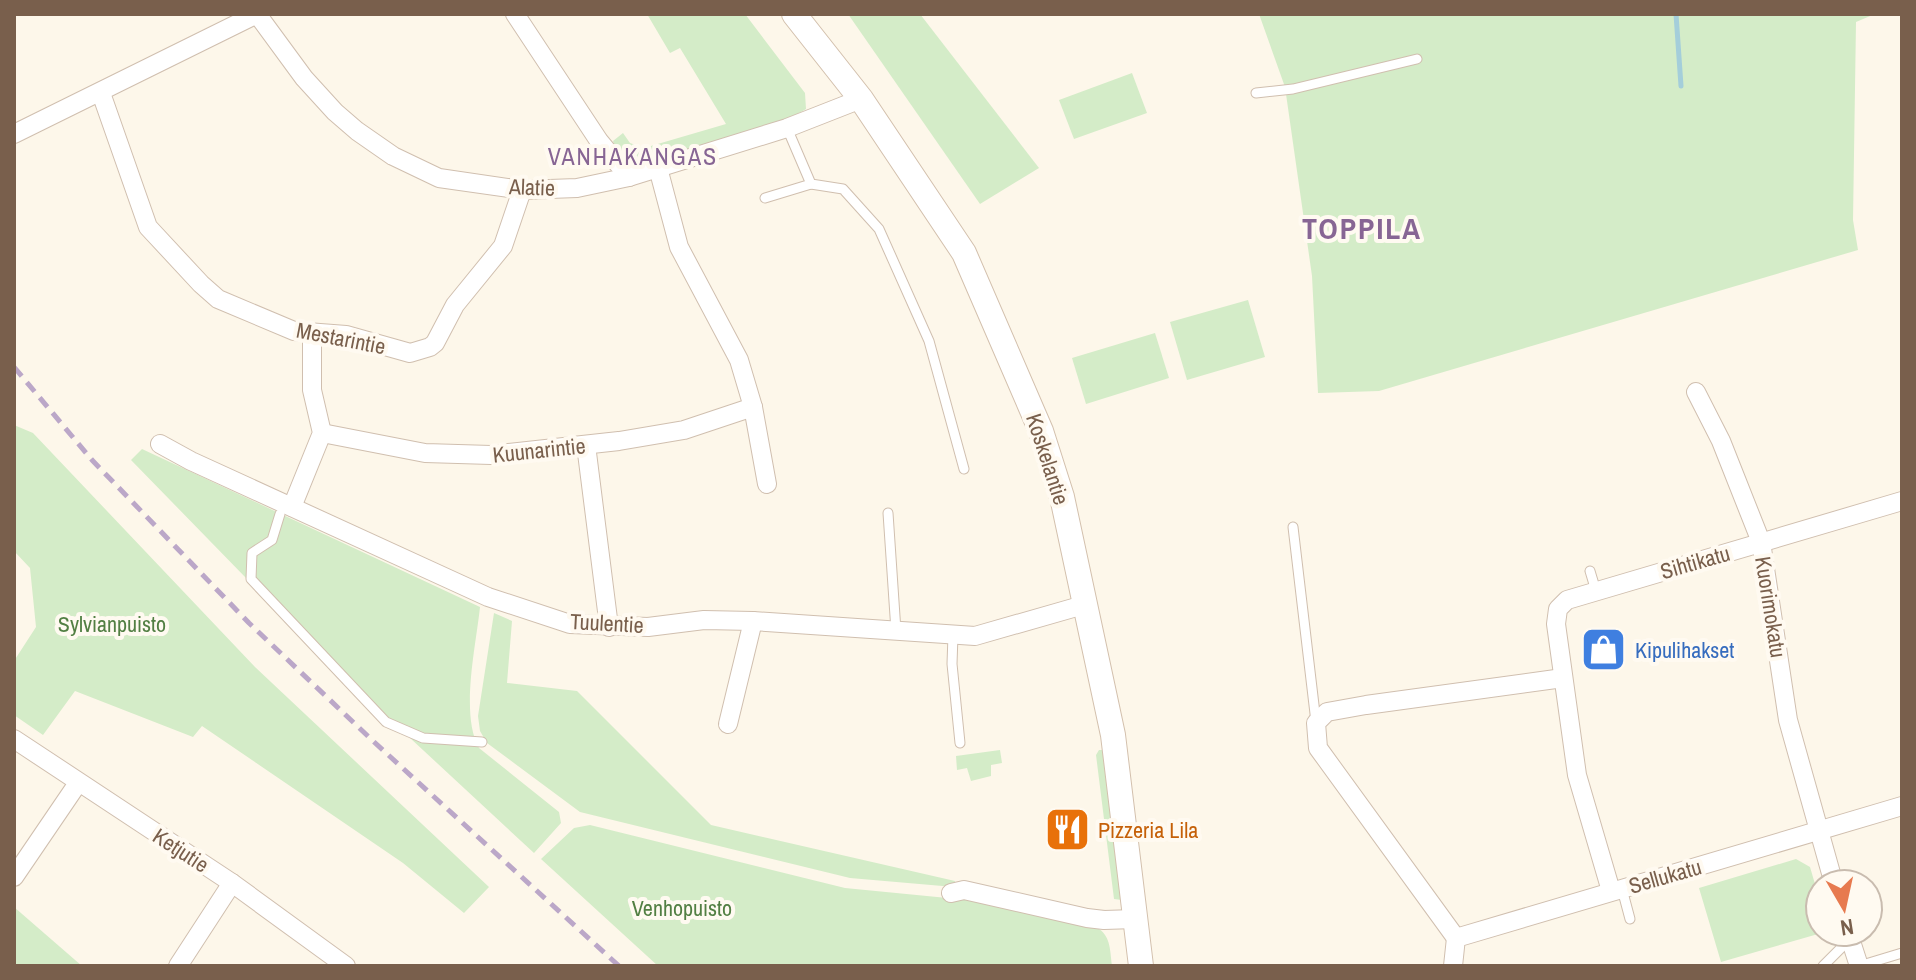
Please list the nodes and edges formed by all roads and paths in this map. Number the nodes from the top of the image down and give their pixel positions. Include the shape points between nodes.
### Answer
1 (257, 14) edge
2 (515, 14) edge
3 (794, 14) edge
4 (1417, 59) dead end
5 (101, 93) junction
6 (1256, 93) dead end
7 (861, 99) junction
8 (787, 128) junction
9 (14, 134) edge
10 (658, 168) junction
11 (629, 177) junction
12 (811, 184) junction
13 (522, 190) junction
14 (765, 198) dead end
15 (312, 334) junction
16 (1696, 392) dead end
17 (753, 407) junction
18 (322, 433) junction
19 (160, 444) dead end
20 (586, 445) junction
21 (964, 469) dead end
22 (767, 484) dead end
23 (1902, 501) edge
24 (286, 510) junction
25 (888, 513) dead end
26 (1293, 527) dead end
27 (1761, 542) junction
28 (1590, 571) dead end
29 (1596, 591) junction
30 (1087, 604) junction
31 (753, 621) junction
32 (609, 627) junction
33 (896, 631) junction
34 (953, 634) junction
35 (1563, 678) junction
36 (1321, 717) junction
37 (728, 724) dead end
38 (14, 739) edge
39 (482, 742) dead end
40 (960, 743) dead end
41 (78, 783) junction
42 (1902, 806) edge
43 (1819, 831) junction
44 (1829, 868) edge
45 (14, 877) edge
46 (232, 883) junction
47 (1616, 890) junction
48 (951, 893) dead end
49 (1135, 919) junction
50 (1630, 919) dead end
51 (1456, 938) junction
52 (1839, 948) edge
53 (1902, 953) edge
54 (178, 966) edge
55 (346, 966) edge
56 (1141, 966) edge
57 (1453, 966) edge
58 (1823, 966) edge
59 (1859, 966) edge

1 - 5 street
1 - 13 street, Alatie via 335,112 393,156 439,178
2 - 11 street
3 - 7 main road, Koskelantie
4 - 6 lane
5 - 9 street
5 - 15 street, Mestarintie via 148,227 166,248 218,299
7 - 8 street, Alatie
7 - 30 main road, Koskelantie via 964,253 1041,431
8 - 10 street, Alatie
8 - 12 lane
10 - 11 street, Alatie
10 - 17 street via 679,247 739,360
11 - 13 street, Alatie via 577,188
12 - 14 lane
12 - 21 lane via 843,189 879,229 929,341
13 - 15 street, Mestarintie via 503,246 455,305 430,347 410,353 346,335
15 - 18 street via 312,390
16 - 27 street, Kuorimokatu
17 - 20 street, Kuunarintie via 684,430
17 - 22 street
18 - 20 street, Kuunarintie via 425,453 491,455
18 - 24 street
19 - 24 street, Tuulentie
20 - 32 street
23 - 27 street, Sihtikatu
24 - 32 street, Tuulentie via 488,597 570,624
24 - 39 lane via 272,540 252,553 251,579 386,722 423,738
25 - 33 lane
26 - 36 lane
27 - 29 street, Sihtikatu
27 - 43 street, Kuorimokatu via 1788,720
28 - 29 lane
29 - 35 street, Sihtikatu via 1567,600 1558,609
30 - 34 street, Tuulentie via 991,633
30 - 49 main road, Koskelantie via 1113,735
31 - 32 street, Tuulentie
31 - 33 street, Tuulentie
31 - 37 street
33 - 34 street, Tuulentie
34 - 40 lane
35 - 36 street
35 - 47 street via 1577,775
36 - 51 street via 1318,748
38 - 41 street, Ketjutie
41 - 45 street
41 - 46 street, Ketjutie
42 - 43 street, Sellukatu
43 - 44 street, Kuorimokatu
43 - 47 street, Sellukatu
46 - 54 street
46 - 55 street, Ketjutie
47 - 50 lane
47 - 51 street, Sellukatu
48 - 49 street via 964,890 1104,920
49 - 56 main road, Koskelantie
51 - 57 street
52 - 58 lane
53 - 59 lane

